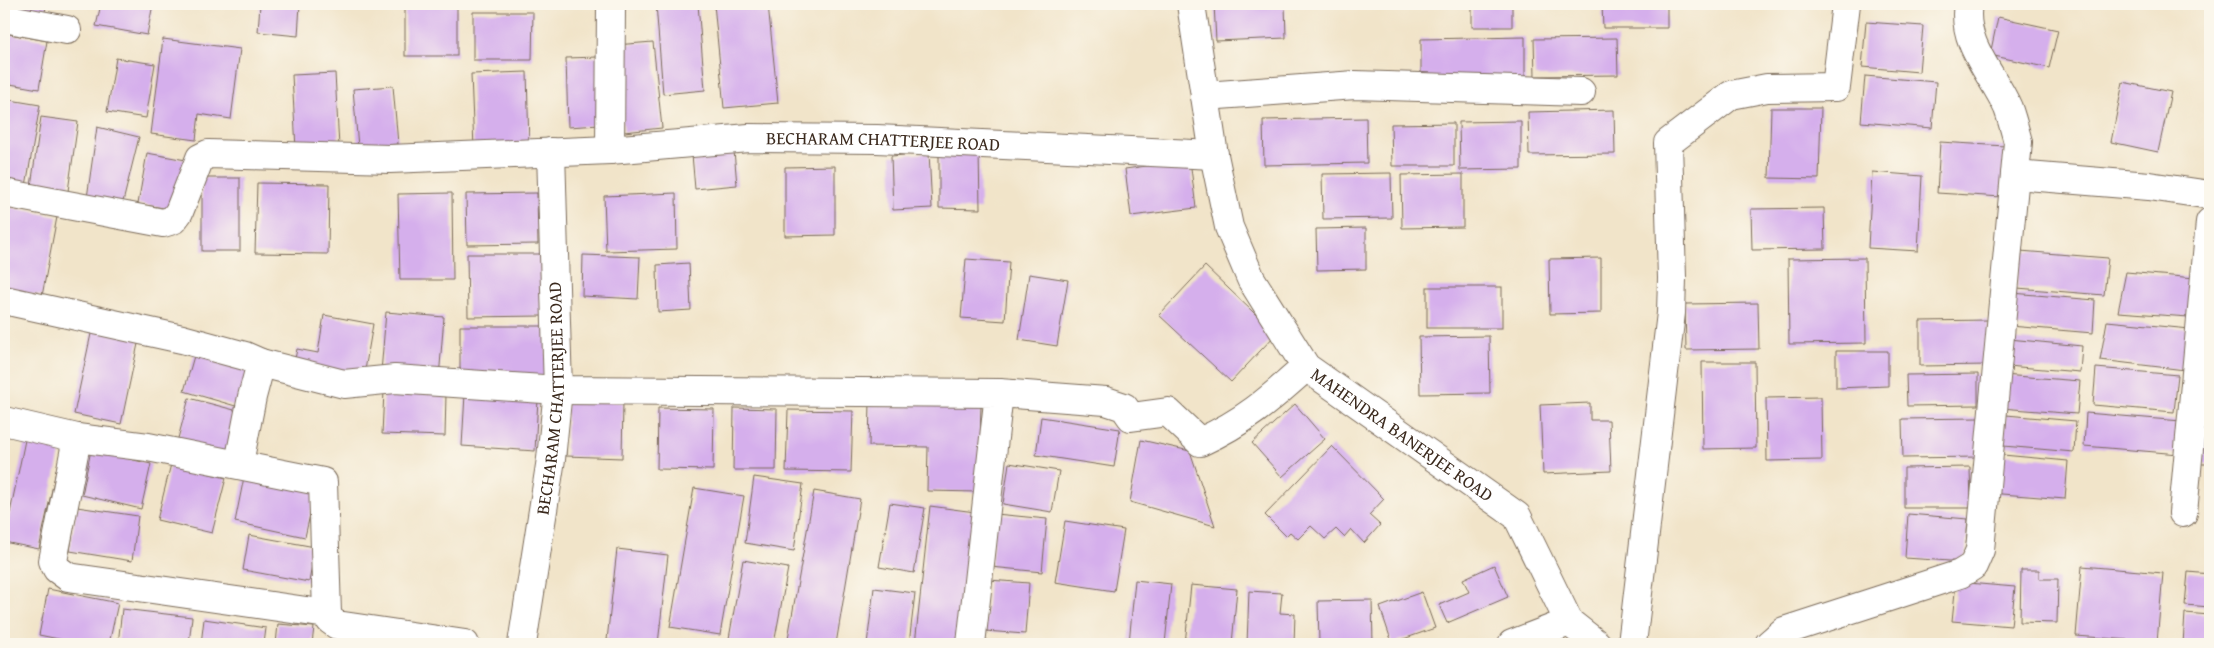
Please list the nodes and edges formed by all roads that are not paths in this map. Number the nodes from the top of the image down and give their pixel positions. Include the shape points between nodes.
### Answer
1 (611, 4) edge
2 (1191, 4) edge
3 (1846, 4) edge
4 (1968, 4) edge
5 (4, 18) edge
6 (67, 30) dead end
7 (1581, 92) dead end
8 (1205, 96) junction
9 (610, 150) junction
10 (543, 152) junction
11 (1214, 155) junction
12 (2016, 175) junction
13 (4, 193) edge
14 (2210, 195) edge
15 (2210, 222) edge
16 (4, 300) edge
17 (262, 363) junction
18 (1306, 367) junction
19 (558, 390) junction
20 (999, 393) junction
21 (4, 420) edge
22 (77, 438) junction
23 (239, 463) junction
24 (2183, 513) dead end
25 (327, 614) junction
26 (1569, 622) junction
27 (464, 644) edge
28 (522, 644) edge
29 (972, 644) edge
30 (1512, 644) edge
31 (1597, 644) edge
32 (1632, 644) edge
33 (1770, 644) edge

1 - 9 street
2 - 8 street, MAHENDRA BANERJEE ROAD
3 - 32 street via 1836,87 1766,88 1731,95 1668,143 1671,312
4 - 12 street via 1968,28 1975,51 2008,110 2018,142
5 - 6 street
7 - 8 street via 1355,86
8 - 11 street, MAHENDRA BANERJEE ROAD
9 - 10 street, BECHARAM CHATTERJEE ROAD
9 - 11 street, BECHARAM CHATTERJEE ROAD via 719,139 858,139
10 - 13 street via 390,159 208,154 200,158 180,212 173,220 163,223
10 - 19 street, BECHARAM CHATTERJEE ROAD
11 - 18 street, MAHENDRA BANERJEE ROAD via 1229,227 1251,279
12 - 14 street via 2149,186
12 - 33 street via 1980,550 1973,566 1960,574 1784,632
15 - 24 street
16 - 17 street via 182,339
17 - 19 street via 344,384 395,379
17 - 23 street
18 - 20 street via 1265,404 1200,442 1168,412 1131,417 1124,407 1106,401
18 - 26 street, MAHENDRA BANERJEE ROAD via 1517,516
19 - 20 street
19 - 28 street, BECHARAM CHATTERJEE ROAD via 551,459
20 - 29 street
21 - 22 street
22 - 23 street
22 - 25 street via 53,561 57,569 68,577
23 - 25 street via 323,482
25 - 27 street via 337,625
26 - 30 street
26 - 31 street, MAHENDRA BANERJEE ROAD

